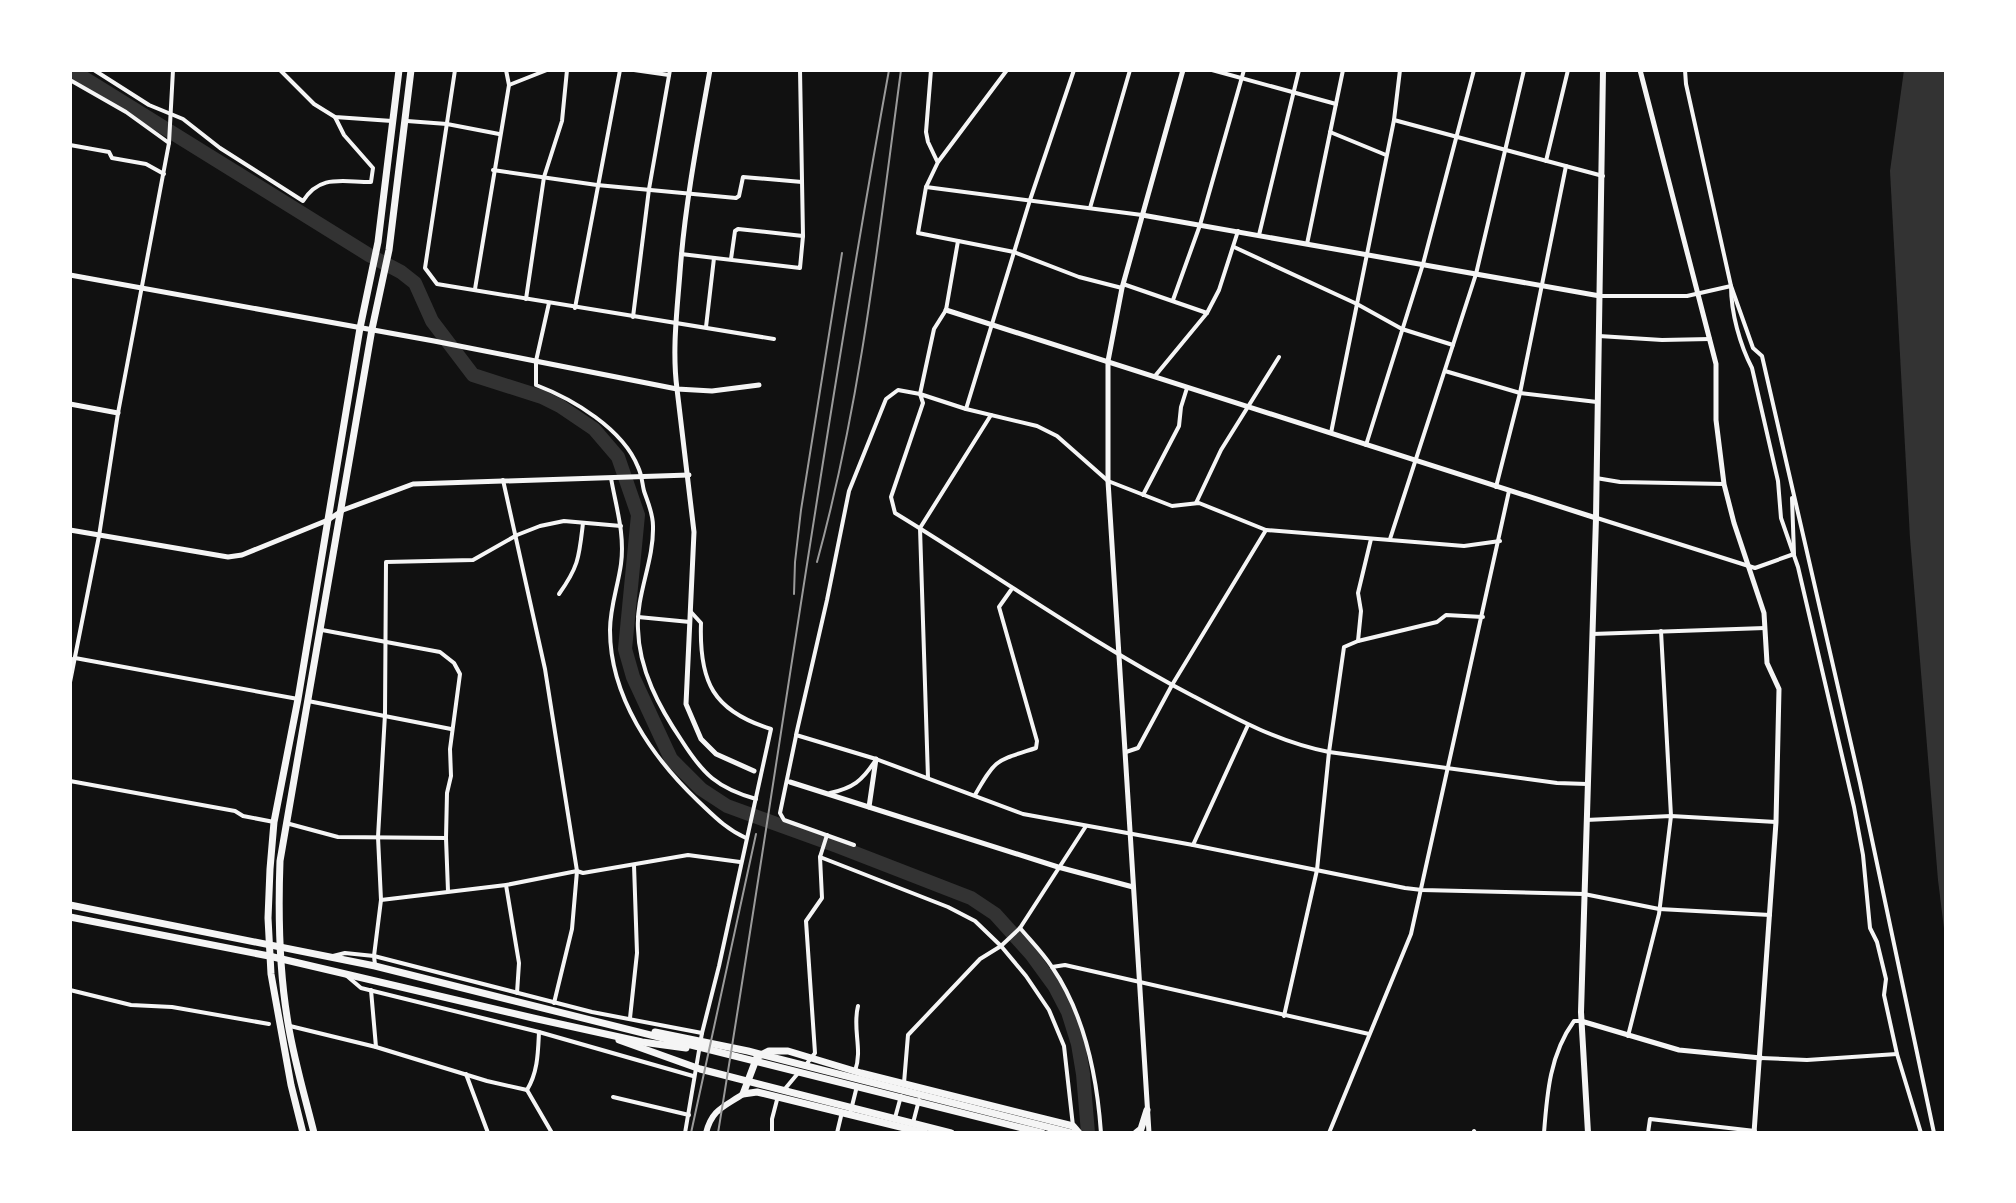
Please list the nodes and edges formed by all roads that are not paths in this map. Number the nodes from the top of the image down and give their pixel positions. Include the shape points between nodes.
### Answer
1 (94, 70) edge
2 (173, 70) edge
3 (280, 70) edge
4 (399, 70) edge
5 (411, 70) edge
6 (455, 70) edge
7 (506, 70) edge
8 (547, 70) edge
9 (567, 70) edge
10 (620, 70) edge
11 (634, 70) edge
12 (710, 70) edge
13 (800, 70) edge
14 (931, 70) edge
15 (1007, 70) edge
16 (1074, 70) edge
17 (1130, 70) edge
18 (1183, 70) edge
19 (1212, 70) edge
20 (1244, 70) edge
21 (1299, 70) edge
22 (1343, 70) edge
23 (1400, 70) edge
24 (1474, 70) edge
25 (1524, 70) edge
26 (1568, 70) edge
27 (1603, 70) edge
28 (1640, 70) edge
29 (1685, 70) edge
30 (669, 72) edge
31 (1242, 78) junction
32 (70, 80) edge
33 (509, 85) junction
34 (1295, 93) junction
35 (1336, 104) junction
36 (173, 116) junction
37 (335, 117) junction
38 (1394, 120) junction
39 (395, 121) junction
40 (405, 121) junction
41 (447, 124) junction
42 (1330, 132) junction
43 (499, 134) junction
44 (1456, 137) junction
45 (169, 143) junction
46 (70, 145) edge
47 (1506, 150) junction
48 (1386, 155) junction
49 (1546, 161) junction
50 (938, 162) junction
51 (1566, 166) junction
52 (493, 170) junction
53 (164, 174) junction
54 (1603, 176) junction
55 (544, 177) junction
56 (802, 182) junction
57 (597, 185) junction
58 (926, 187) junction
59 (649, 189) junction
60 (688, 193) junction
61 (1030, 200) junction
62 (1090, 208) junction
63 (1142, 215) junction
64 (1200, 225) junction
65 (1238, 231) junction
66 (1259, 235) junction
67 (803, 236) junction
68 (958, 241) junction
69 (1307, 244) junction
70 (1234, 247) junction
71 (1014, 252) junction
72 (681, 254) junction
73 (1367, 254) junction
74 (714, 257) junction
75 (731, 259) junction
76 (1423, 264) junction
77 (1476, 274) junction
78 (70, 275) edge
79 (1540, 285) junction
80 (1123, 286) junction
81 (1731, 286) junction
82 (142, 288) junction
83 (475, 289) junction
84 (1696, 294) junction
85 (1600, 296) junction
86 (526, 299) junction
87 (1173, 300) junction
88 (549, 303) junction
89 (1357, 304) junction
90 (575, 308) junction
91 (946, 310) junction
92 (1207, 313) junction
93 (633, 317) junction
94 (675, 322) junction
95 (991, 325) junction
96 (706, 327) junction
97 (360, 328) junction
98 (372, 329) junction
99 (1402, 329) junction
100 (1599, 336) junction
101 (774, 339) dead end
102 (1710, 339) junction
103 (1453, 345) junction
104 (1279, 357) dead end
105 (536, 361) junction
106 (1108, 361) junction
107 (1445, 371) junction
108 (1155, 377) junction
109 (759, 385) dead end
110 (1187, 388) junction
111 (677, 389) junction
112 (1520, 393) junction
113 (920, 394) junction
114 (1597, 402) junction
115 (70, 404) edge
116 (1249, 407) junction
117 (966, 409) junction
118 (118, 413) junction
119 (991, 415) junction
120 (1331, 433) junction
121 (1366, 445) junction
122 (1415, 460) junction
123 (689, 475) junction
124 (639, 477) junction
125 (612, 478) junction
126 (1596, 478) junction
127 (503, 480) junction
128 (1108, 481) junction
129 (1724, 484) junction
130 (1496, 487) junction
131 (1509, 491) junction
132 (1143, 495) junction
133 (1793, 496) junction
134 (1196, 503) junction
135 (343, 510) junction
136 (1596, 518) junction
137 (328, 520) junction
138 (583, 523) junction
139 (621, 526) junction
140 (920, 528) junction
141 (70, 530) edge
142 (1266, 530) junction
143 (517, 535) junction
144 (99, 536) junction
145 (1371, 539) junction
146 (1390, 539) junction
147 (1500, 541) junction
148 (1794, 554) junction
149 (1749, 566) junction
150 (1011, 589) junction
151 (559, 594) dead end
152 (691, 612) junction
153 (638, 617) junction
154 (1483, 617) junction
155 (690, 622) junction
156 (1765, 628) junction
157 (322, 630) junction
158 (1661, 631) junction
159 (1591, 634) junction
160 (1358, 641) junction
161 (386, 642) junction
162 (1118, 654) junction
163 (72, 660) edge
164 (70, 682) edge
165 (1172, 685) junction
166 (298, 699) junction
167 (308, 701) junction
168 (385, 714) junction
169 (1248, 725) junction
170 (451, 729) junction
171 (796, 735) junction
172 (1126, 752) junction
173 (1329, 752) junction
174 (876, 759) junction
175 (1449, 768) junction
176 (754, 771) dead end
177 (928, 778) junction
178 (70, 781) edge
179 (790, 782) dead end
180 (1587, 784) junction
181 (827, 793) junction
182 (975, 795) junction
183 (756, 799) junction
184 (869, 807) junction
185 (1671, 816) junction
186 (1586, 820) junction
187 (274, 822) junction
188 (1776, 822) junction
189 (286, 823) junction
190 (1086, 826) junction
191 (1131, 833) junction
192 (747, 835) junction
193 (827, 836) junction
194 (378, 837) junction
195 (446, 838) junction
196 (854, 845) dead end
197 (1193, 845) junction
198 (820, 854) junction
199 (740, 862) junction
200 (634, 865) junction
201 (1058, 867) junction
202 (1317, 870) junction
203 (577, 871) junction
204 (506, 885) junction
205 (1133, 887) junction
206 (1422, 890) junction
207 (448, 891) junction
208 (1584, 894) junction
209 (381, 900) junction
210 (70, 905) edge
211 (1659, 909) junction
212 (1770, 915) junction
213 (70, 917) edge
214 (1020, 928) junction
215 (269, 943) junction
216 (280, 946) junction
217 (1001, 946) junction
218 (269, 956) junction
219 (331, 956) junction
220 (374, 956) junction
221 (281, 958) junction
222 (375, 966) junction
223 (1052, 967) junction
224 (344, 973) junction
225 (1140, 983) junction
226 (70, 990) edge
227 (371, 990) junction
228 (517, 993) junction
229 (554, 1003) junction
230 (858, 1006) dead end
231 (1284, 1016) junction
232 (630, 1019) junction
233 (1581, 1021) junction
234 (269, 1024) dead end
235 (288, 1026) junction
236 (629, 1030) junction
237 (539, 1032) junction
238 (702, 1033) junction
239 (1369, 1034) junction
240 (608, 1035) junction
241 (1628, 1036) junction
242 (376, 1047) junction
243 (1897, 1054) junction
244 (813, 1057) junction
245 (1761, 1058) junction
246 (858, 1072) junction
247 (466, 1074) junction
248 (693, 1076) junction
249 (904, 1084) junction
250 (922, 1088) junction
251 (527, 1090) junction
252 (743, 1094) junction
253 (613, 1097) dead end
254 (778, 1097) junction
255 (1147, 1110) junction
256 (846, 1113) junction
257 (689, 1115) junction
258 (893, 1125) junction
259 (1071, 1130) edge
260 (912, 1131) edge
261 (1754, 1132) edge
262 (303, 1133) edge
263 (314, 1133) edge
264 (488, 1133) edge
265 (552, 1133) edge
266 (685, 1133) edge
267 (706, 1133) edge
268 (772, 1133) edge
269 (837, 1133) edge
270 (925, 1133) edge
271 (951, 1133) edge
272 (1024, 1133) edge
273 (1042, 1133) edge
274 (1079, 1133) edge
275 (1101, 1133) edge
276 (1136, 1133) edge
277 (1149, 1133) edge
278 (1329, 1133) edge
279 (1544, 1133) edge
280 (1588, 1133) edge
281 (1648, 1133) edge
282 (1921, 1133) edge
283 (1934, 1133) edge

1 - 36 street
2 - 36 street
3 - 37 street
4 - 39 highway
5 - 40 highway
6 - 41 street
7 - 33 street
8 - 33 street
9 - 55 street via 562,121
10 - 57 street
11 - 30 street
12 - 60 street
13 - 56 street
14 - 50 street via 926,132
15 - 50 street
16 - 61 street
17 - 62 street
18 - 63 street
19 - 31 street
20 - 31 street
21 - 34 street
22 - 35 street
23 - 38 street
24 - 44 street
25 - 47 street
26 - 49 street
27 - 54 main road
28 - 84 street
29 - 81 street
30 - 59 street
31 - 34 street
31 - 64 street
32 - 45 street
33 - 43 street
34 - 35 street
34 - 66 street
35 - 42 street
36 - 37 street via 303,201 321,182 371,182 373,168
36 - 45 street
37 - 39 street
38 - 44 street
38 - 48 street
39 - 97 highway
40 - 41 street
40 - 98 highway via 386,271
41 - 43 street
41 - 83 street via 425,268 437,284
42 - 48 street
42 - 69 street
43 - 52 street
44 - 47 street
44 - 76 street
45 - 53 street
46 - 53 street via 109,152 112,158 146,164
47 - 49 street
47 - 77 street
48 - 73 street
49 - 51 street
50 - 58 street
51 - 54 street
51 - 79 street
52 - 55 street
52 - 83 street
53 - 82 street
54 - 85 main road
55 - 57 street
55 - 86 street
56 - 60 street via 743,177 736,198
56 - 67 street
57 - 59 street
57 - 90 street
58 - 61 street
58 - 68 street via 918,233
59 - 60 street
59 - 93 street
60 - 72 street
61 - 62 street
61 - 71 street
62 - 63 street
63 - 64 street
63 - 80 street
64 - 65 street
64 - 87 street
65 - 66 street
65 - 70 street
66 - 69 street
67 - 75 street via 738,229
67 - 75 street via 800,268
68 - 71 street
68 - 91 street
69 - 73 street
70 - 89 street
70 - 92 street
71 - 80 street via 1079,277
71 - 95 street
72 - 74 street
72 - 94 street
73 - 76 street
73 - 89 street
74 - 75 street
74 - 96 street
76 - 77 street
76 - 99 street
77 - 79 street
77 - 103 street
78 - 82 street
79 - 85 street
79 - 112 street
80 - 87 street
80 - 106 street
81 - 84 street
81 - 133 street via 1753,348 1762,356
81 - 148 street via 1778,481 1781,518
82 - 97 street
82 - 118 street
83 - 86 street
84 - 85 street
84 - 102 street
85 - 100 main road
86 - 88 street
87 - 92 street
88 - 90 street
88 - 105 street
89 - 99 street
89 - 120 street
90 - 93 street
91 - 95 street
91 - 113 street via 934,329
92 - 108 street
93 - 94 street
94 - 96 street
94 - 111 street
95 - 106 street
95 - 117 street
96 - 101 street
97 - 98 street
97 - 137 highway
98 - 105 street
98 - 135 highway
99 - 103 street
99 - 121 street
100 - 102 street
100 - 114 main road
102 - 129 street
103 - 107 street
104 - 116 street
105 - 111 street
105 - 124 street via 536,385 601,421 631,455
106 - 108 street
106 - 128 street
107 - 112 street
107 - 122 street
108 - 110 street
109 - 111 street
110 - 116 street
110 - 132 street via 1179,426
111 - 123 street
112 - 114 street
112 - 130 street
113 - 117 street
113 - 140 street via 923,403 891,497 895,513
113 - 171 street via 898,390 886,399 849,491
114 - 126 main road
115 - 118 street
116 - 120 street
116 - 134 street
117 - 119 street
118 - 144 street
119 - 128 street via 1057,436
119 - 140 street
120 - 121 street
121 - 122 street
122 - 130 street
122 - 146 street
123 - 124 street
123 - 152 street via 694,532
124 - 125 street
124 - 153 street via 654,527
125 - 127 street
125 - 139 street
126 - 129 street
126 - 136 main road
127 - 135 street via 413,484
127 - 143 street
128 - 132 street
128 - 162 street
129 - 149 street
130 - 131 street
131 - 136 street
131 - 147 street
132 - 134 street via 1172,506
133 - 148 street
133 - 283 street
134 - 142 street
135 - 137 street
135 - 157 highway
136 - 149 street
136 - 159 main road
137 - 144 street via 228,557
137 - 166 highway
138 - 139 street
138 - 143 street via 564,521
138 - 151 street via 579,560
139 - 192 street via 621,565 609,632 616,677 651,749 672,776 728,830
140 - 150 street
140 - 177 street
141 - 144 street
142 - 145 street
142 - 165 street
143 - 161 street via 473,560 386,562
143 - 203 street via 545,669
144 - 163 street
145 - 146 street
145 - 160 street via 1358,593
146 - 147 street via 1464,546
147 - 154 street
148 - 149 street
148 - 243 street via 1854,807 1870,928 1886,979 1884,995
149 - 156 street
150 - 162 street
150 - 182 street via 999,607 1036,748 998,760
152 - 155 street
152 - 183 street via 701,623 702,663 715,694 733,713 771,729
153 - 155 street
153 - 183 street via 648,680 689,752 727,790
154 - 160 street via 1446,615 1437,622
154 - 175 street
155 - 176 street via 685,690 691,718 716,754
156 - 158 street
156 - 188 street via 1767,663 1779,689
157 - 161 street
157 - 167 highway
158 - 159 street
158 - 185 street
159 - 180 main road
160 - 173 street via 1344,647
161 - 168 street
161 - 170 street via 440,652 454,663 460,674
162 - 165 street
162 - 172 street
163 - 164 street
163 - 166 street
165 - 169 street
165 - 172 street via 1138,748
166 - 187 highway
167 - 168 street
167 - 189 highway
168 - 170 street
168 - 194 street
169 - 173 street via 1297,746
169 - 197 street
170 - 195 street
171 - 174 street
171 - 193 street via 780,813 784,820
172 - 191 street
173 - 175 street
173 - 202 street
174 - 177 street
174 - 181 street via 861,782
174 - 184 street
175 - 180 street
175 - 206 street
177 - 182 street
178 - 187 street
179 - 181 street
180 - 186 main road
181 - 184 street
182 - 190 street via 1023,814
183 - 192 street
184 - 201 street
185 - 186 street
185 - 188 street
185 - 211 street
186 - 208 main road
187 - 215 highway
188 - 212 street
189 - 194 street via 338,837
189 - 216 highway via 280,861
190 - 191 street
190 - 201 street
191 - 197 street
191 - 205 street
192 - 199 street
193 - 196 street
193 - 198 street
194 - 195 street
194 - 209 street
195 - 207 street
197 - 202 street
198 - 217 street via 948,907 975,921
198 - 244 street via 822,898 806,921
199 - 200 street via 688,855
199 - 238 street
200 - 203 street
200 - 232 street via 637,953
201 - 205 street
201 - 214 street
202 - 206 street
202 - 231 street
203 - 204 street
203 - 229 street via 572,929
204 - 207 street
204 - 228 street via 519,963
205 - 225 street
206 - 208 street
206 - 239 street via 1411,934
207 - 209 street
208 - 211 street
208 - 233 main road
209 - 220 street
210 - 215 highway
211 - 212 street
211 - 241 street
212 - 245 street
213 - 218 highway
214 - 217 street
214 - 223 street
215 - 216 highway
215 - 218 highway
216 - 219 highway
216 - 221 highway
217 - 249 street via 980,959 908,1035
217 - 259 street via 1049,1010 1064,1046
218 - 221 highway
218 - 262 highway
219 - 220 street
219 - 222 highway
220 - 222 street
220 - 228 street
221 - 224 highway
221 - 235 highway
222 - 236 highway
223 - 225 street via 1065,965
223 - 275 street via 1087,1041
224 - 227 street
224 - 240 highway
225 - 231 street
225 - 255 street
226 - 234 street via 131,1005
227 - 237 street
227 - 242 street
228 - 229 street
229 - 232 street
230 - 246 street
231 - 239 street
232 - 238 street
233 - 241 street
233 - 279 street via 1574,1021 1561,1039
233 - 280 main road
235 - 242 street
235 - 263 highway
236 - 259 highway via 748,1051
236 - 273 highway
237 - 248 street
237 - 251 street via 538,1059
238 - 248 street
239 - 278 street
240 - 271 highway via 700,1069
240 - 272 highway via 703,1052
241 - 245 street via 1697,1053
242 - 247 street
243 - 245 street
243 - 282 street
244 - 246 highway
244 - 252 highway via 769,1051 757,1057
244 - 254 street
245 - 261 street
246 - 249 highway
246 - 256 street
247 - 251 street
247 - 264 street
248 - 257 street
249 - 250 highway
249 - 258 street
250 - 259 highway
250 - 260 street
251 - 265 street
252 - 254 highway
252 - 267 main road via 715,1110
253 - 257 street
254 - 256 highway
254 - 268 street
255 - 276 highway
255 - 277 street
256 - 258 highway
256 - 269 street
257 - 266 street
258 - 260 highway
259 - 274 highway
260 - 270 highway
261 - 281 street via 1650,1119

